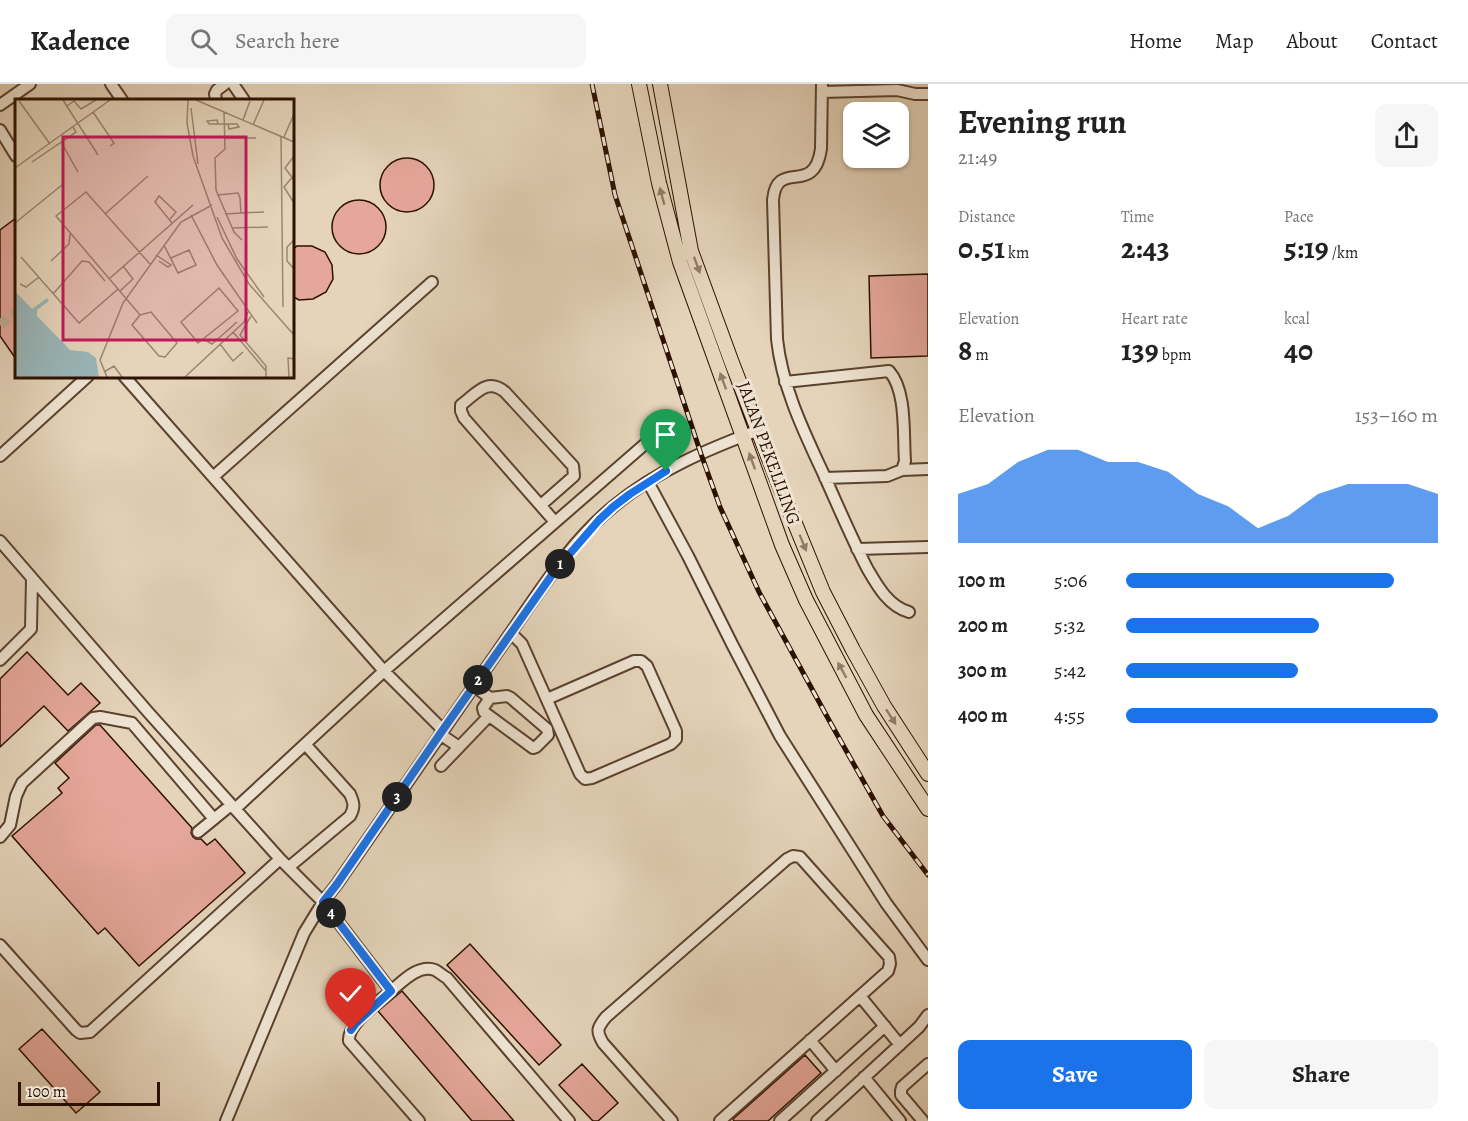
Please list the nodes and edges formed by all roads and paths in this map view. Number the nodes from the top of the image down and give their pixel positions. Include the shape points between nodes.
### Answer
1 (30, 84) edge
2 (111, 84) edge
3 (225, 84) edge
4 (233, 84) edge
5 (639, 84) edge
6 (660, 84) edge
7 (822, 88) edge
8 (928, 94) edge
9 (121, 99) edge
10 (216, 99) edge
11 (243, 99) edge
12 (0, 105) edge
13 (0, 130) edge
14 (15, 154) edge
15 (432, 282) dead end
16 (86, 378) edge
17 (126, 378) edge
18 (784, 382) junction
19 (759, 430) junction
20 (660, 431) dead end
21 (743, 436) junction
22 (0, 456) edge
23 (902, 470) junction
24 (928, 470) edge
25 (213, 477) junction
26 (825, 478) junction
27 (648, 482) junction
28 (541, 505) junction
29 (555, 522) junction
30 (0, 541) edge
31 (928, 547) edge
32 (857, 549) junction
33 (32, 578) junction
34 (909, 612) dead end
35 (511, 633) junction
36 (0, 660) edge
37 (384, 671) junction
38 (474, 686) junction
39 (490, 698) junction
40 (547, 699) junction
41 (148, 712) junction
42 (488, 715) junction
43 (132, 723) junction
44 (442, 732) junction
45 (305, 744) junction
46 (459, 747) junction
47 (441, 766) dead end
48 (928, 774) edge
49 (233, 807) junction
50 (928, 809) edge
51 (214, 819) junction
52 (198, 832) dead end
53 (0, 837) edge
54 (280, 860) junction
55 (289, 867) junction
56 (323, 902) junction
57 (0, 945) edge
58 (928, 960) edge
59 (391, 991) junction
60 (860, 996) junction
61 (928, 1015) edge
62 (885, 1026) junction
63 (810, 1040) junction
64 (900, 1045) junction
65 (928, 1064) edge
66 (836, 1071) junction
67 (864, 1077) junction
68 (722, 1120) edge
69 (226, 1121) edge
70 (419, 1121) edge
71 (569, 1121) edge
72 (672, 1121) edge
73 (780, 1121) edge
74 (817, 1121) edge
75 (900, 1121) edge
76 (922, 1121) edge

1 - 12 street
2 - 9 street
3 - 10 street via 217,90
4 - 11 street
21 -> 5 main road, JALAN PEKELILING via 680,262
6 -> 19 main road, JALAN PEKELILING via 692,250
7 - 8 street
7 - 18 street via 820,159 812,172 783,179 774,191 777,339
13 - 14 street
15 - 25 street
16 - 22 street
17 - 25 street
18 - 23 street via 889,371 901,394 905,461
18 - 26 street
19 - 21 street
19 -> 48 main road, JALAN PEKELILING via 823,592 884,706
20 - 29 street
21 - 27 street via 684,461
50 -> 21 main road, JALAN PEKELILING via 866,715 806,600
23 - 24 street
23 - 26 street via 887,476
25 - 37 street
26 - 32 street
27 - 35 street via 599,520 554,572
27 - 58 street via 780,736 886,903
28 - 28 street via 464,418 461,405 485,387 492,384 506,392 573,466 574,476
28 - 29 street
29 - 37 street
30 - 33 street
31 - 32 street
32 - 34 street via 886,596
33 - 36 street via 31,629
33 - 41 street
35 - 38 street
35 - 40 street via 522,644
37 - 44 street
37 - 45 street
38 - 39 street
38 - 44 street
39 - 42 street via 483,708
39 - 42 street via 511,698 547,729 548,735 533,748
40 - 40 street via 585,779 676,739 647,666 641,661
41 - 43 street
41 - 49 street
42 - 46 street
43 - 51 street
43 - 53 street via 99,717 88,721 22,783 10,825
44 - 46 street
44 - 56 street
45 - 49 street
45 - 55 street via 350,794 354,809
46 - 47 street
49 - 51 street
49 - 54 street
51 - 52 street
54 - 55 street
54 - 57 street via 85,1034 76,1030
55 - 56 street
56 - 59 street
56 - 69 street via 304,933
59 - 70 street via 356,1023 349,1041
59 - 71 street via 419,971 435,970 447,978
60 - 62 street
60 - 63 street
60 - 72 street via 888,971 889,957 800,857 787,859 598,1026 603,1043
61 - 64 street
62 - 64 street
62 - 66 street
63 - 66 street
63 - 68 street
64 - 67 street
65 - 76 street via 901,1091
66 - 73 street
67 - 74 street
67 - 75 street

